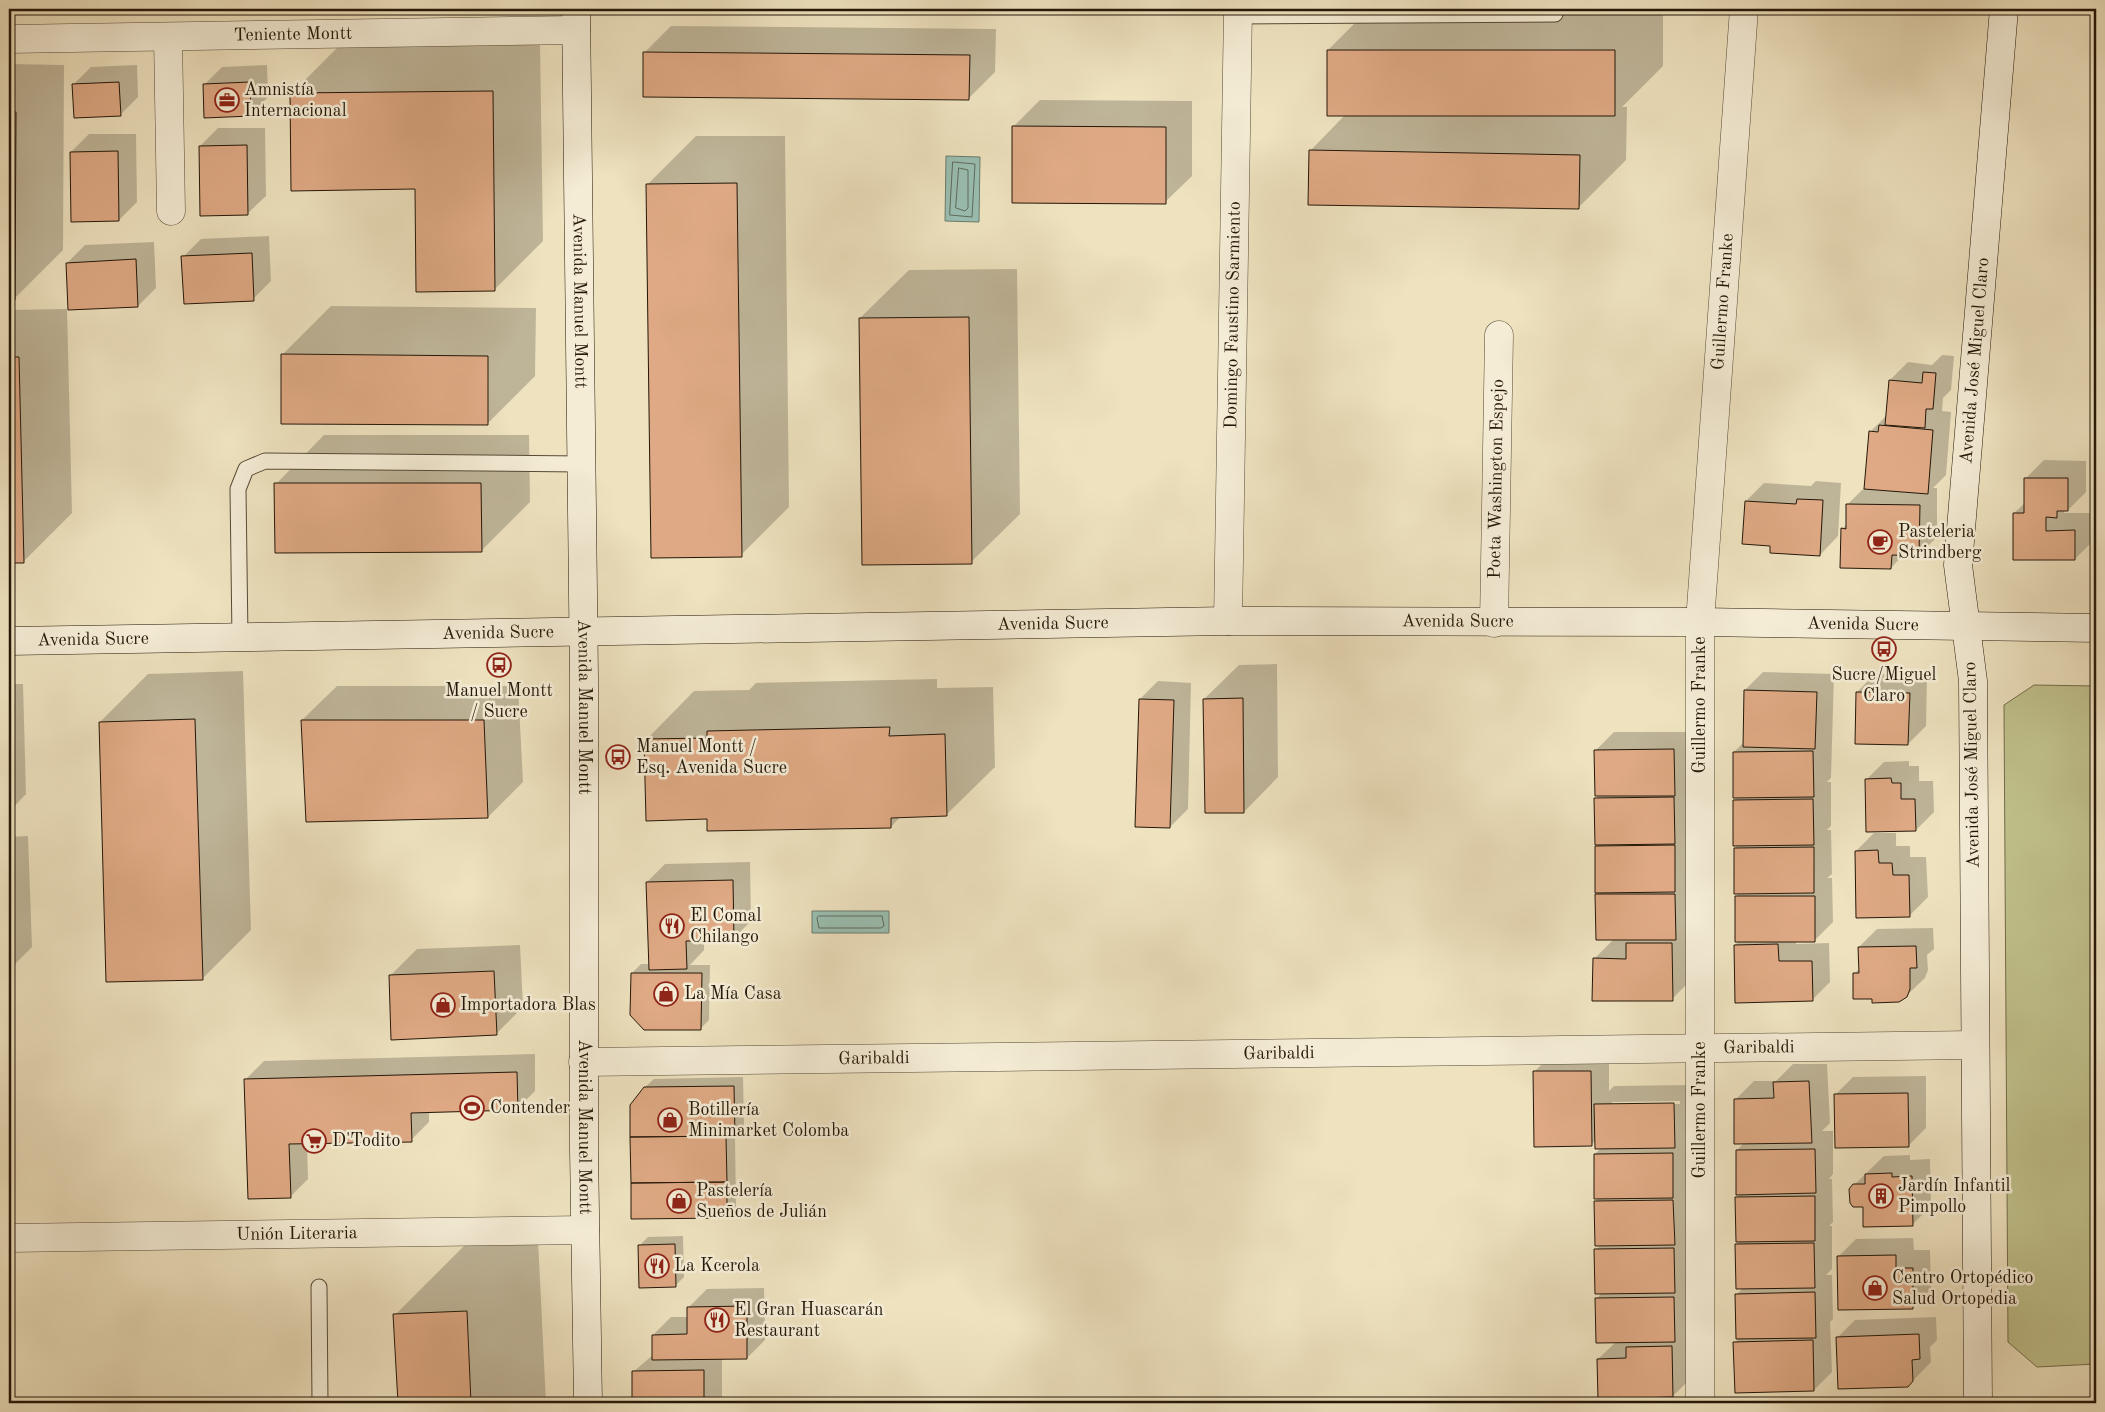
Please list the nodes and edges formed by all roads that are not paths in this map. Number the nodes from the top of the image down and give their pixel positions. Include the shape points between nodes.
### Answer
1 (1744, 9) edge
2 (2004, 9) edge
3 (1238, 13) edge
4 (1555, 14) dead end
5 (576, 20) edge
6 (168, 36) junction
7 (9, 39) edge
8 (171, 211) dead end
9 (1499, 335) dead end
10 (581, 464) junction
11 (1228, 621) junction
12 (1700, 622) junction
13 (1494, 623) junction
14 (1966, 626) junction
15 (2096, 628) edge
16 (583, 632) junction
17 (240, 638) junction
18 (9, 642) edge
19 (1974, 1045) junction
20 (1700, 1047) junction
21 (584, 1062) junction
22 (585, 1230) junction
23 (9, 1238) edge
24 (318, 1288) dead end
25 (320, 1403) edge
26 (588, 1403) edge
27 (1700, 1403) edge
28 (1978, 1403) edge

1 - 12 street, Guillermo Franke
2 - 14 street, Avenida José Miguel Claro via 1958,565
3 - 4 lane
3 - 11 street, Domingo Faustino Sarmiento
5 - 6 street, Teniente Montt
5 - 10 street, Avenida Manuel Montt
6 - 7 street, Teniente Montt
6 - 8 street
9 - 13 street, Poeta Washington Espejo
10 - 16 street, Avenida Manuel Montt
10 - 17 lane via 265,460 246,469 238,489
11 - 13 street, Avenida Sucre
11 - 16 street, Avenida Sucre
12 - 13 street, Avenida Sucre
12 - 14 street, Avenida Sucre
12 - 20 street, Guillermo Franke
14 - 15 street, Avenida Sucre
14 - 19 street, Avenida José Miguel Claro via 1973,681
16 - 17 street, Avenida Sucre
16 - 21 street, Avenida Manuel Montt
17 - 18 street, Avenida Sucre
19 - 20 street, Garibaldi
19 - 28 street, Avenida José Miguel Claro
20 - 21 street, Garibaldi
20 - 27 street, Guillermo Franke
21 - 22 street, Avenida Manuel Montt
22 - 23 street, Unión Literaria
22 - 26 street, Avenida Manuel Montt
24 - 25 lane

